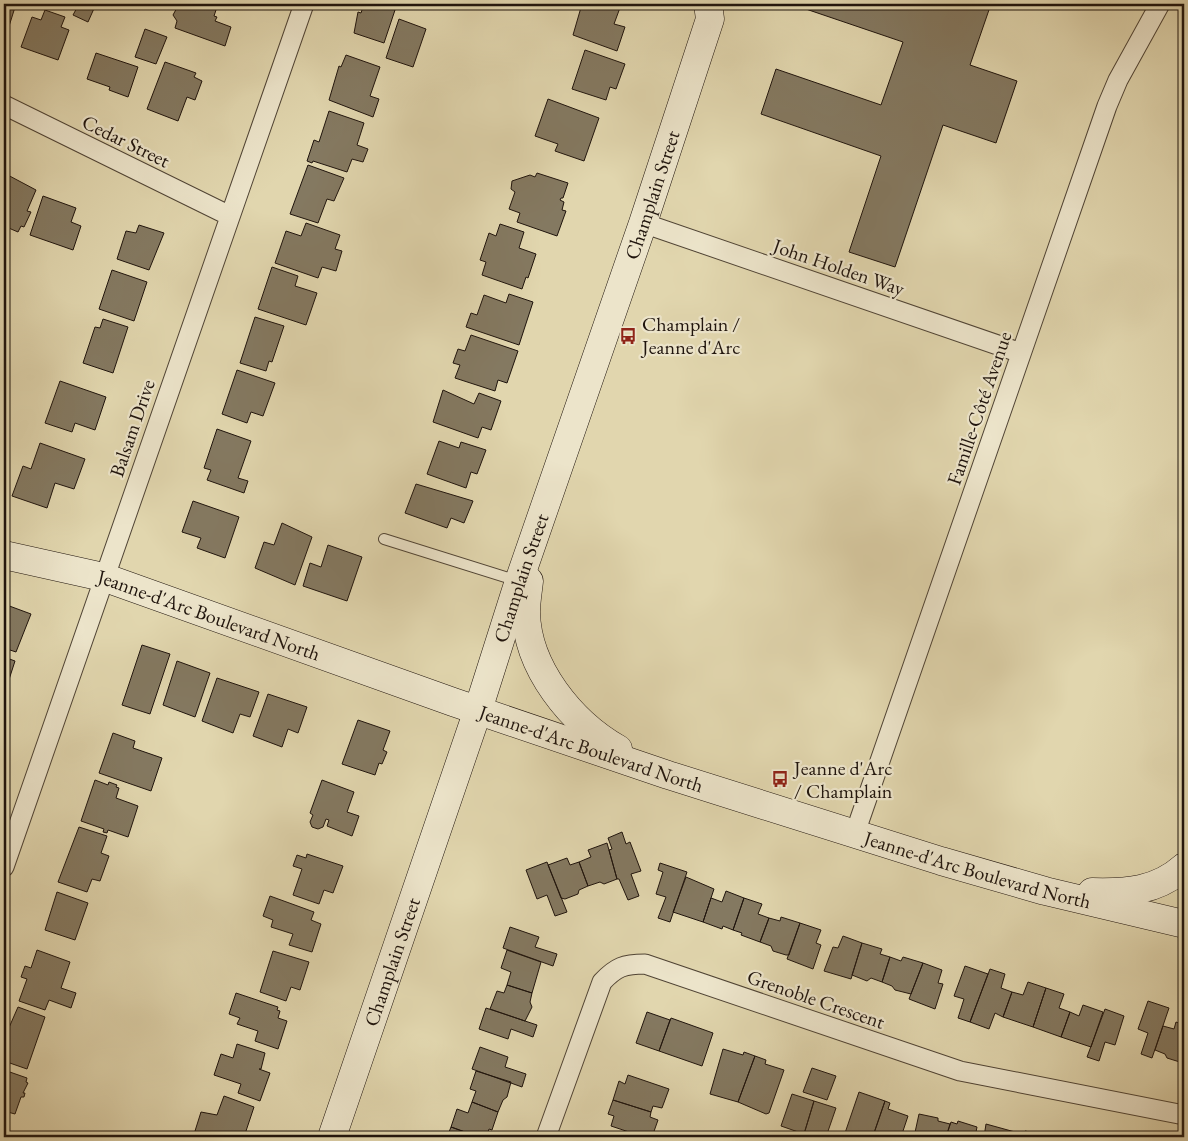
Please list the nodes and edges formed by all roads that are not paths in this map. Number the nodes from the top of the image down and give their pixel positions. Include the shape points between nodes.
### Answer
1 (304, 4) edge
2 (1160, 4) edge
3 (714, 9) edge
4 (4, 105) edge
5 (230, 216) junction
6 (643, 224) junction
7 (1021, 353) junction
8 (384, 538) dead end
9 (534, 540) junction
10 (4, 555) edge
11 (103, 577) junction
12 (519, 581) junction
13 (478, 710) junction
14 (668, 775) junction
15 (855, 833) junction
16 (1184, 866) edge
17 (4, 867) edge
18 (1045, 891) junction
19 (1184, 924) edge
20 (1184, 1115) edge
21 (332, 1137) edge
22 (546, 1137) edge

1 - 5 street, Balsam Drive
2 - 7 street, Famille-Côté Avenue via 1107,106
3 - 6 main road, Champlain Street
4 - 5 street, Cedar Street
5 - 11 street, Balsam Drive
6 - 7 street, John Holden Way
6 - 9 main road, Champlain Street
7 - 15 street, Famille-Côté Avenue
8 - 12 lane
9 - 12 main road, Champlain Street
9 - 14 main road via 526,613 535,655 551,686 590,730
10 - 11 main road, Jeanne-d'Arc Boulevard North
11 - 13 main road, Jeanne-d'Arc Boulevard North
11 - 17 street, Balsam Drive
12 - 13 main road, Champlain Street
13 - 14 main road, Jeanne-d'Arc Boulevard North
13 - 21 main road, Champlain Street
14 - 15 main road, Jeanne-d'Arc Boulevard North
15 - 18 main road, Jeanne-d'Arc Boulevard North
16 - 18 main road via 1163,883 1132,891
18 - 19 main road, Jeanne-d'Arc Boulevard North
20 - 22 street, Grenoble Crescent via 960,1072 645,964 630,964 614,970 602,982

